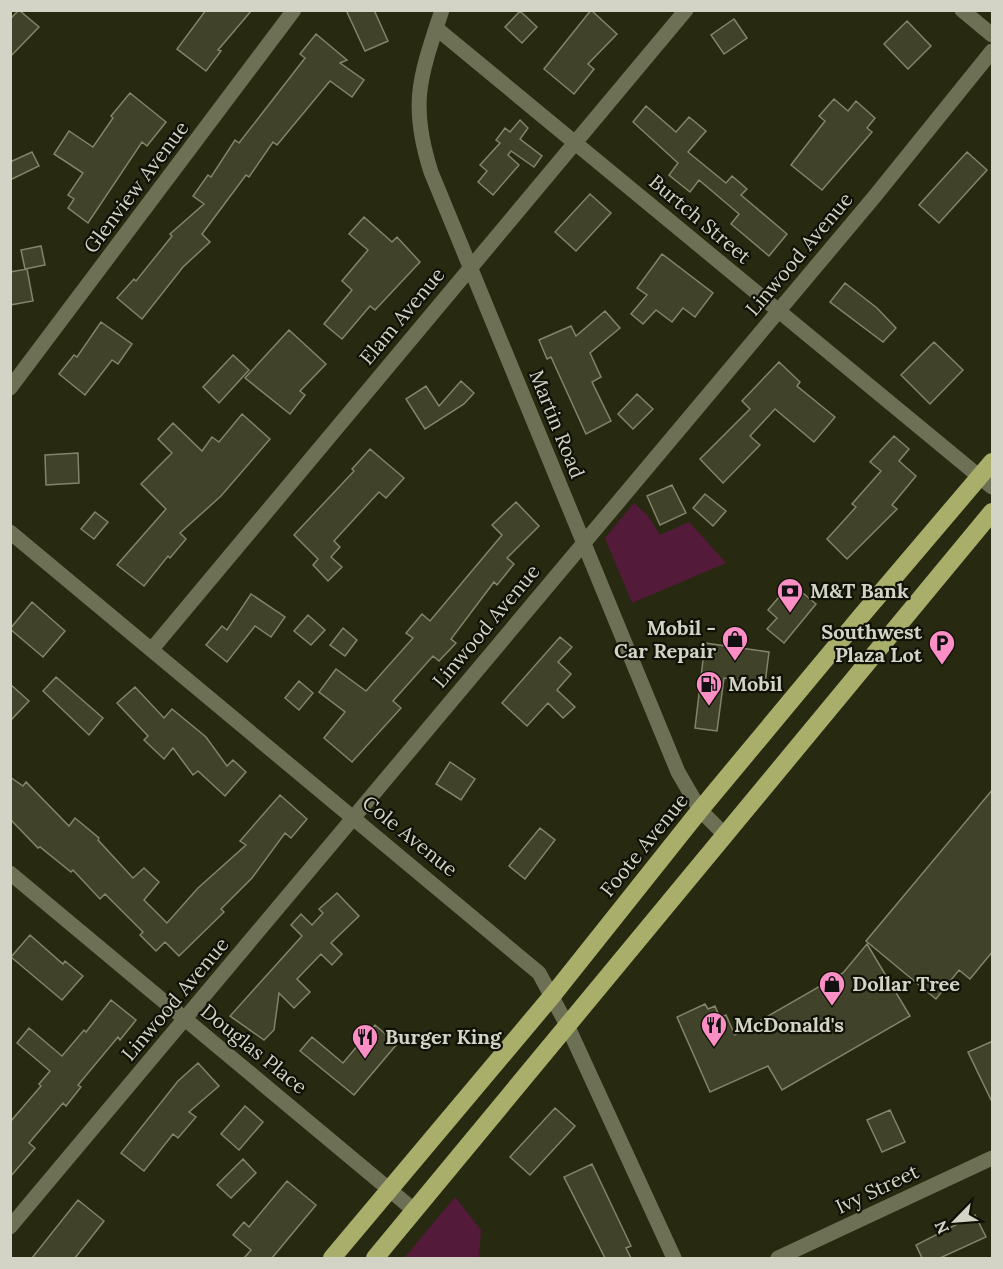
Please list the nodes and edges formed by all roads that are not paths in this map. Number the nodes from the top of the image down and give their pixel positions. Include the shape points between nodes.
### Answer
1 (294, 10) edge
2 (442, 10) edge
3 (686, 10) edge
4 (962, 10) edge
5 (436, 28) junction
6 (993, 35) edge
7 (993, 51) edge
8 (574, 142) junction
9 (470, 268) junction
10 (778, 311) junction
11 (10, 388) edge
12 (993, 462) edge
13 (986, 482) edge
14 (993, 512) edge
15 (10, 532) edge
16 (583, 543) junction
17 (152, 649) junction
18 (700, 810) junction
19 (355, 818) junction
20 (725, 835) junction
21 (10, 873) edge
22 (552, 996) junction
23 (184, 1020) junction
24 (567, 1025) junction
25 (993, 1158) edge
26 (390, 1189) junction
27 (415, 1211) junction
28 (13, 1220) edge
29 (332, 1258) edge
30 (375, 1258) edge
31 (674, 1258) edge
32 (778, 1258) edge

1 - 11 street, Glenview Avenue
2 - 5 street, Martin Road
3 - 8 street, Elam Avenue
4 - 6 street
5 - 8 street, Burtch Street
5 - 9 street, Martin Road via 418,97 419,127 431,172
7 - 10 street, Linwood Avenue
8 - 9 street, Elam Avenue
8 - 10 street, Burtch Street
9 - 16 street, Martin Road
9 - 17 street, Elam Avenue
10 - 13 street, Burtch Street
10 - 16 street, Linwood Avenue
12 - 13 highway, Foote Avenue
13 - 18 highway, Foote Avenue via 903,565
14 - 20 highway
15 - 17 street, Cole Avenue
16 - 18 street, Martin Road via 678,772
16 - 19 street, Linwood Avenue
17 - 19 street, Cole Avenue
18 - 20 street, Martin Road
18 - 22 highway, Foote Avenue
19 - 22 street, Cole Avenue via 539,973
19 - 23 street, Linwood Avenue
20 - 24 highway
21 - 23 street, Douglas Place
22 - 24 street, Cole Avenue
22 - 26 highway, Foote Avenue
23 - 26 street, Douglas Place
23 - 28 street, Linwood Avenue
24 - 27 highway
24 - 31 street, Cole Avenue
25 - 32 street, Ivy Street
26 - 27 street, Douglas Place
26 - 29 highway, Foote Avenue
27 - 30 highway

